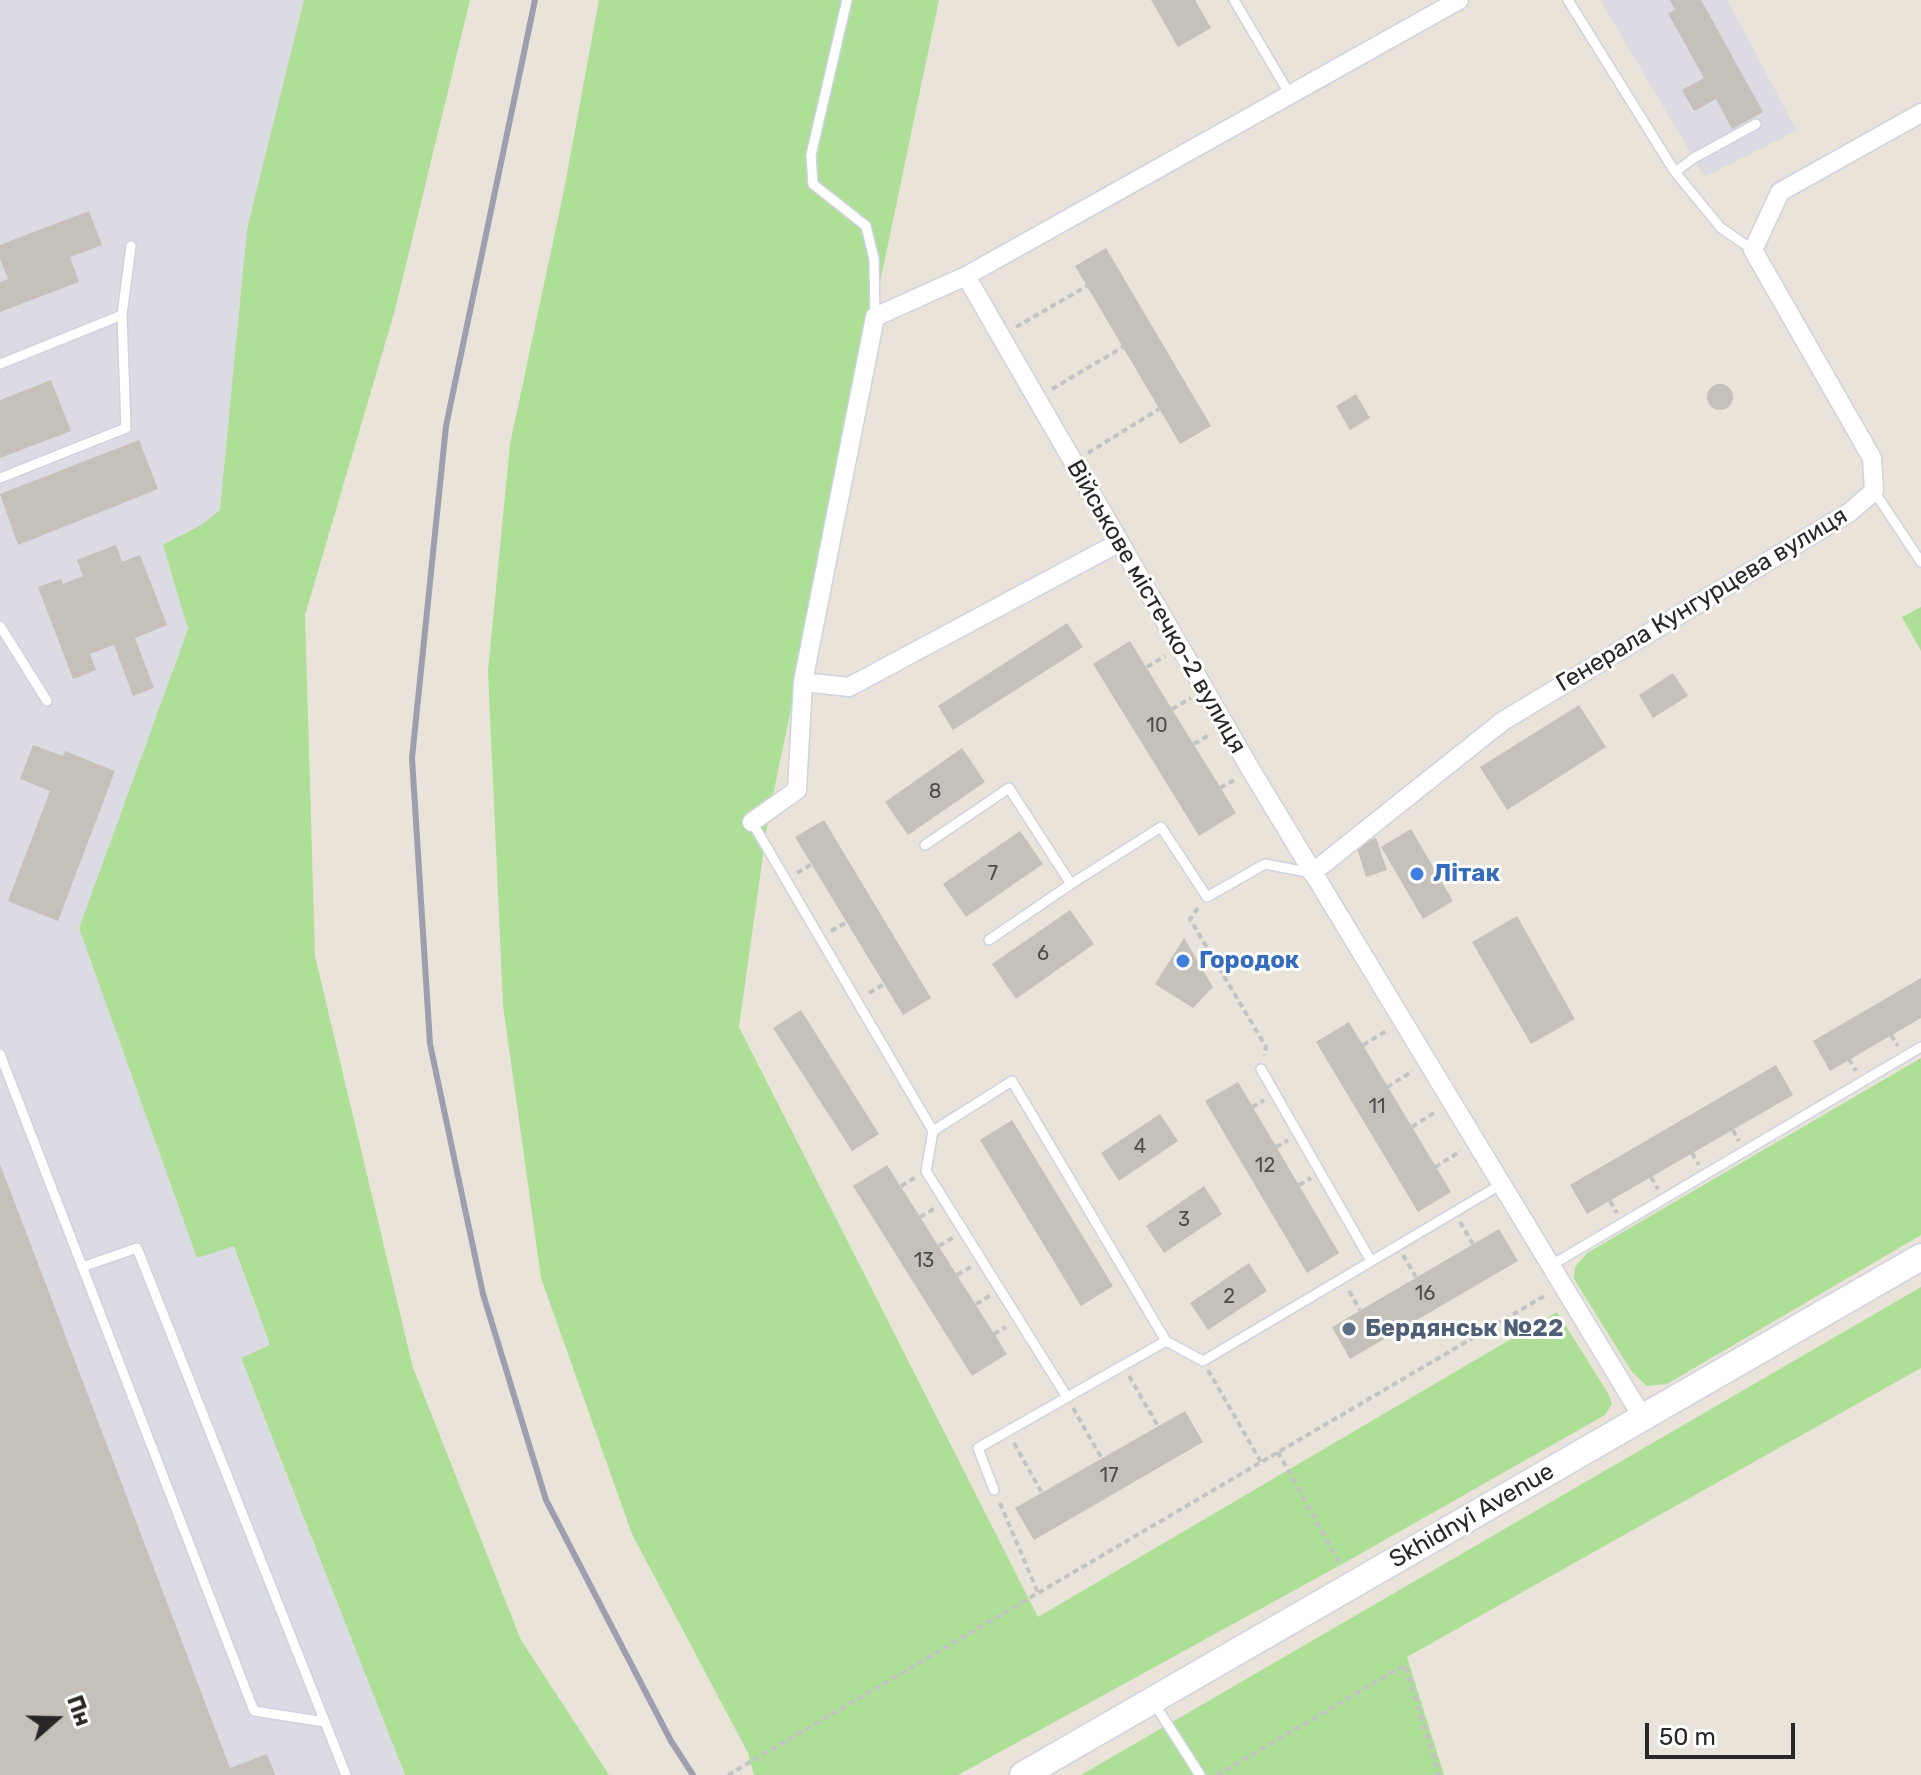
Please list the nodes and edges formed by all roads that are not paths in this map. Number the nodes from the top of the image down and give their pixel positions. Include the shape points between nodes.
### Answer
1 (847, 0) edge
2 (1234, 0) edge
3 (1459, 0) edge
4 (1568, 0) edge
5 (1289, 93) junction
6 (1921, 113) edge
7 (1756, 124) dead end
8 (1675, 172) junction
9 (131, 246) dead end
10 (1753, 250) junction
11 (966, 276) junction
12 (122, 315) junction
13 (875, 317) junction
14 (0, 364) edge
15 (0, 478) edge
16 (1874, 491) junction
17 (1118, 543) junction
18 (1921, 562) edge
19 (0, 626) edge
20 (803, 682) junction
21 (47, 701) dead end
22 (752, 822) joint
23 (925, 845) dead end
24 (1312, 873) junction
25 (1071, 884) junction
26 (989, 940) dead end
27 (1921, 1047) edge
28 (0, 1054) edge
29 (1261, 1069) road end
30 (933, 1131) junction
31 (1500, 1185) junction
32 (1921, 1257) edge
33 (1371, 1261) junction
34 (1550, 1266) junction
35 (82, 1267) junction
36 (1166, 1341) junction
37 (1067, 1397) junction
38 (1643, 1418) junction
39 (994, 1490) road end
40 (1152, 1700) junction
41 (325, 1722) junction
42 (346, 1775) edge
43 (1023, 1775) edge
44 (1200, 1775) edge

1 - 13 lane via 811,155 813,184 866,226 874,259
2 - 5 lane
3 - 5 street
4 - 8 lane
5 - 11 street
6 - 10 street via 1780,192
7 - 8 lane
8 - 10 lane via 1721,228
9 - 12 lane
10 - 16 street via 1872,458
11 - 13 street
11 - 17 street, Військове містечко-2 вулиця
12 - 14 lane
12 - 15 lane via 126,428
13 - 20 street
16 - 18 lane
16 - 24 street, Генерала Кунгурцева вулиця via 1850,512 1503,721
17 - 20 street via 849,687
17 - 24 street, Військове містечко-2 вулиця
19 - 21 lane
20 - 22 street via 797,790
22 - 30 lane
23 - 25 lane via 1009,788
24 - 25 lane via 1265,864 1207,897 1161,827
24 - 31 street, Військове містечко-2 вулиця
25 - 26 lane
27 - 34 lane
28 - 35 lane
29 - 33 lane
30 - 36 lane via 1012,1081
30 - 37 lane via 926,1171
31 - 33 lane
31 - 34 street, Військове містечко-2 вулиця
32 - 38 main road, Skhidnyi Avenue
33 - 36 lane via 1203,1361
34 - 38 street, Військове містечко-2 вулиця
35 - 41 lane via 254,1711
35 - 41 lane via 137,1248
36 - 37 lane
37 - 39 lane via 978,1448
38 - 40 main road, Skhidnyi Avenue
40 - 43 main road, Skhidnyi Avenue
40 - 44 lane
41 - 42 lane

